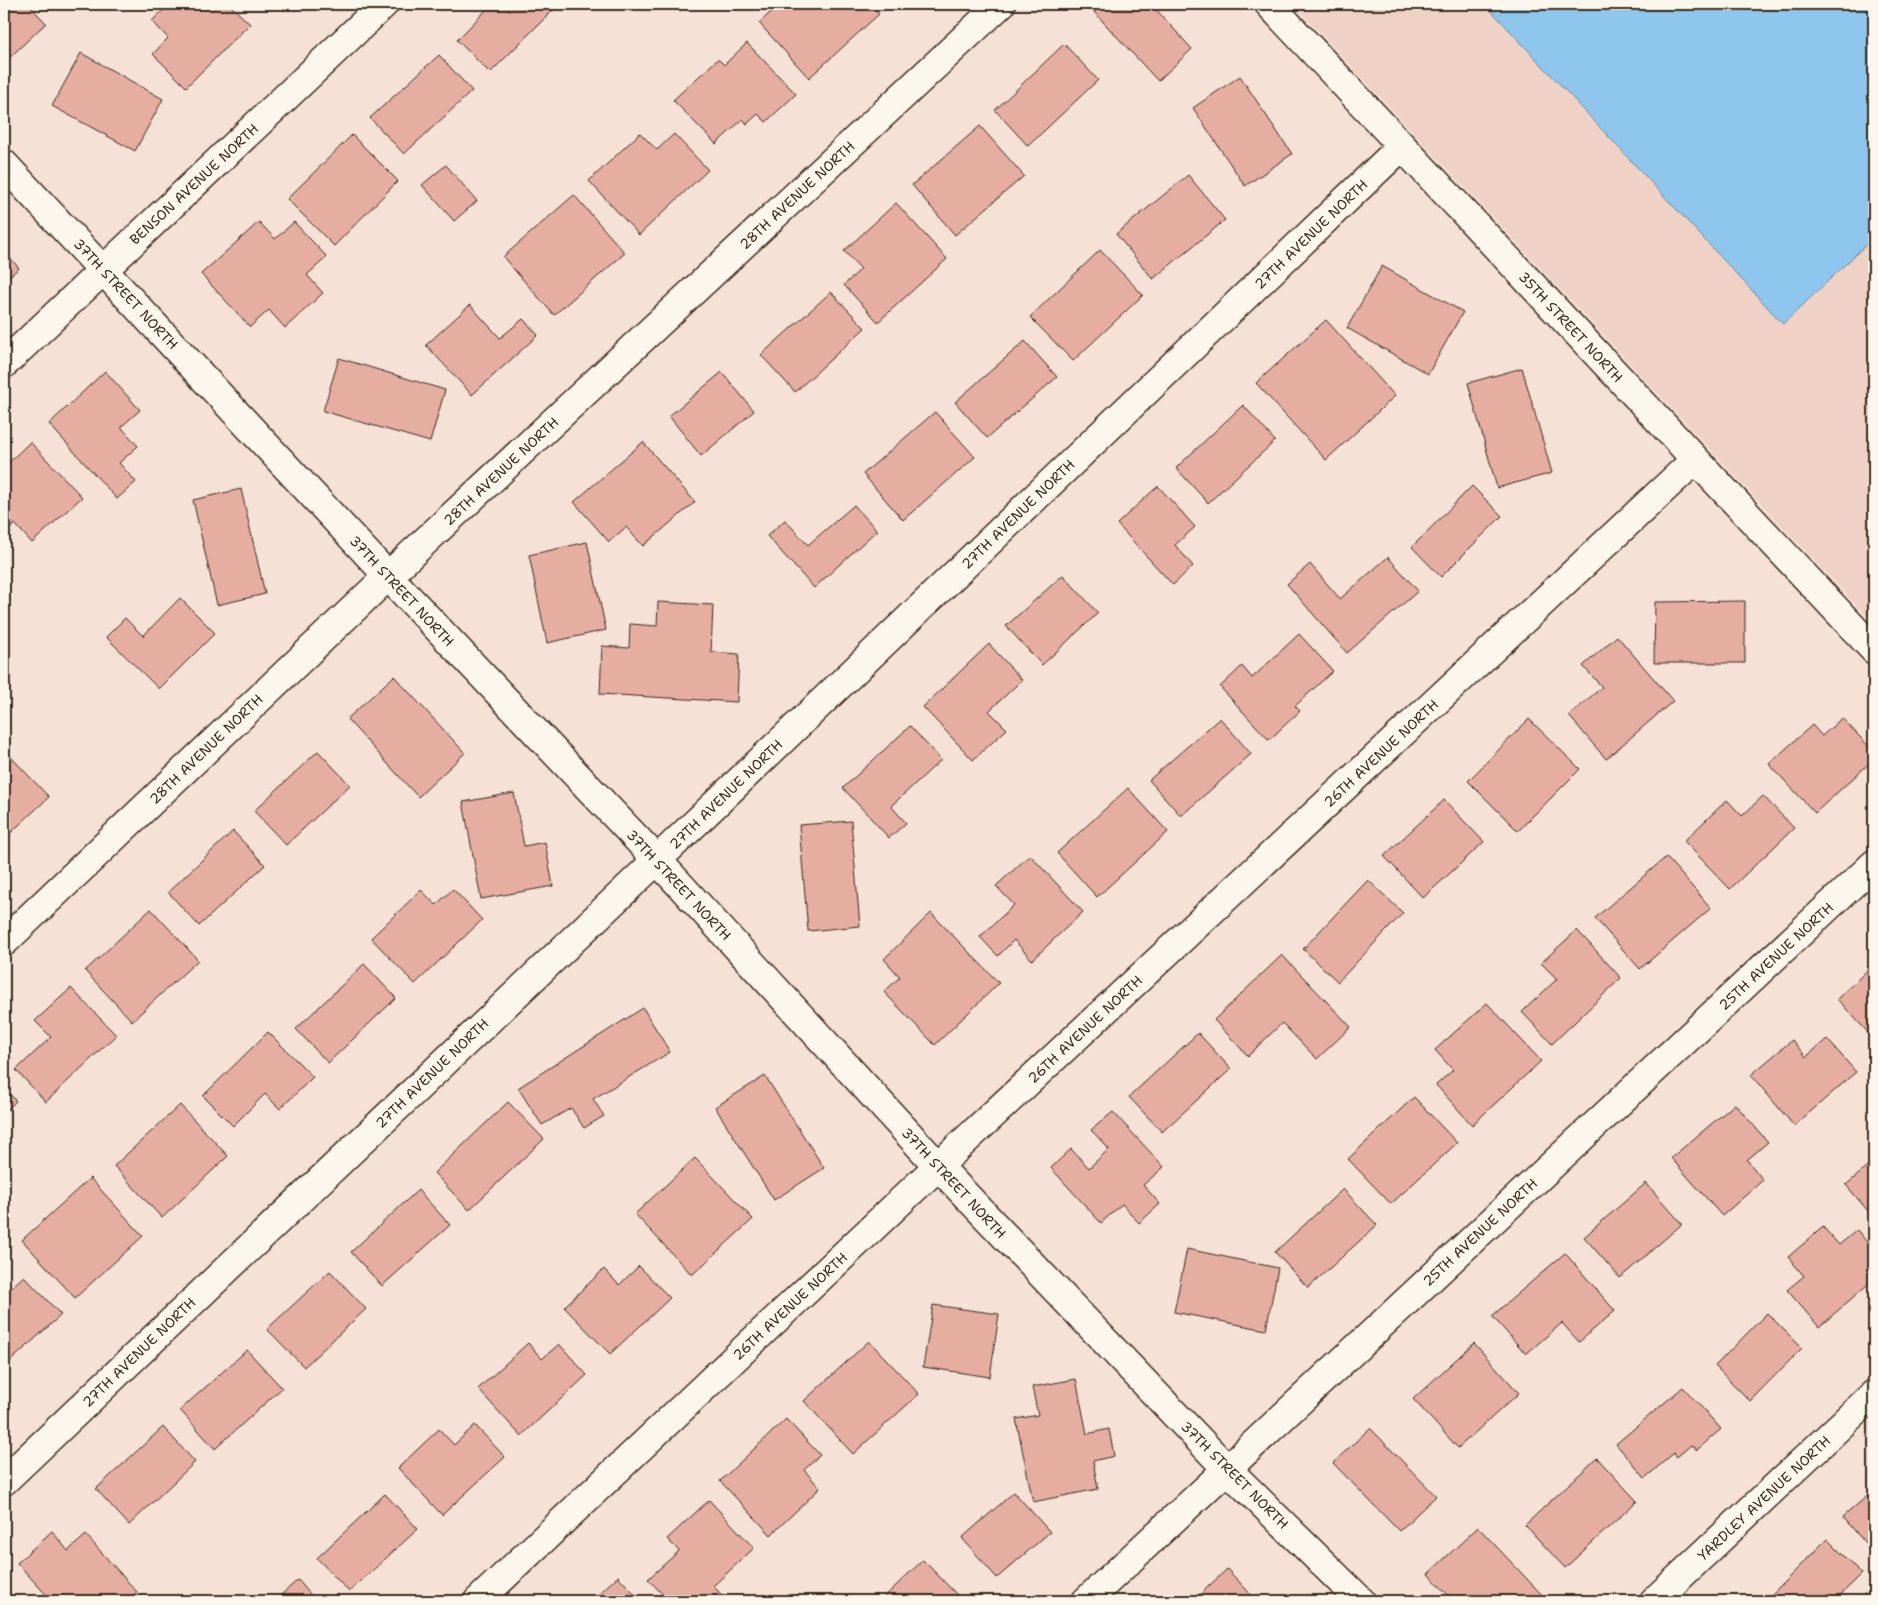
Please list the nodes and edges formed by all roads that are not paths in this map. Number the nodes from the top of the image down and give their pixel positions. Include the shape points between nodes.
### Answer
1 (384, 4) edge
2 (1001, 4) edge
3 (1268, 4) edge
4 (1402, 146) junction
5 (4, 164) edge
6 (104, 270) junction
7 (4, 364) edge
8 (1695, 460) junction
9 (388, 576) junction
10 (1874, 650) edge
11 (657, 860) junction
12 (1874, 864) edge
13 (4, 942) edge
14 (938, 1166) junction
15 (1874, 1394) edge
16 (1227, 1469) junction
17 (4, 1481) edge
18 (478, 1601) edge
19 (1086, 1601) edge
20 (1361, 1601) edge
21 (1654, 1601) edge

1 - 6 street, BENSON AVENUE NORTH
2 - 9 street, 28TH AVENUE NORTH
3 - 4 street, 35TH STREET NORTH
4 - 8 street, 35TH STREET NORTH
4 - 11 street, 27TH AVENUE NORTH
5 - 6 street, 37TH STREET NORTH
6 - 7 street, BENSON AVENUE NORTH
6 - 9 street, 37TH STREET NORTH
8 - 10 street, 35TH STREET NORTH
8 - 14 street, 26TH AVENUE NORTH
9 - 11 street, 37TH STREET NORTH
9 - 13 street, 28TH AVENUE NORTH
11 - 14 street, 37TH STREET NORTH
11 - 17 street, 27TH AVENUE NORTH
12 - 16 street, 25TH AVENUE NORTH
14 - 16 street, 37TH STREET NORTH
14 - 18 street, 26TH AVENUE NORTH
15 - 21 street, YARDLEY AVENUE NORTH
16 - 19 street, 25TH AVENUE NORTH
16 - 20 street, 37TH STREET NORTH

